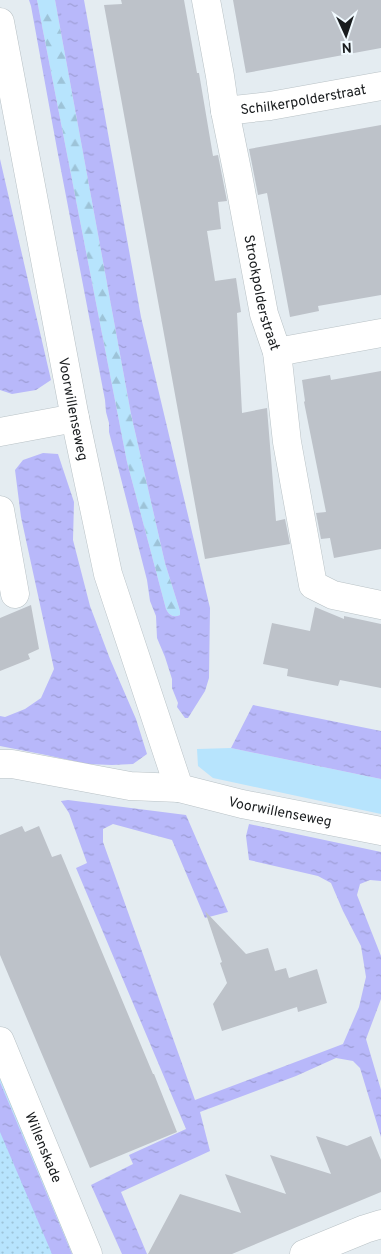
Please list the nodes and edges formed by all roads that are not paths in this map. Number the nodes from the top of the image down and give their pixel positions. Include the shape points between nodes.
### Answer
1 (206, 0) edge
2 (0, 22) edge
3 (381, 86) edge
4 (225, 111) junction
5 (381, 333) edge
6 (277, 352) junction
7 (75, 418) junction
8 (0, 432) edge
9 (0, 510) edge
10 (14, 594) dead end
11 (381, 605) edge
12 (0, 764) edge
13 (179, 788) junction
14 (381, 831) edge
15 (0, 1041) edge
16 (381, 1224) edge
17 (88, 1254) edge
18 (304, 1254) edge

1 - 4 street, Strookpolderstraat
2 - 7 street, Voorwillenseweg
3 - 4 street, Schilkerpolderstraat
4 - 6 street, Strookpolderstraat via 264,314
5 - 6 street
6 - 11 street, Strookpolderstraat via 287,442 313,585 333,595
7 - 8 street
7 - 13 street, Voorwillenseweg via 108,574
9 - 10 street
12 - 13 street, Voorwillenseweg via 130,786
13 - 14 street, Voorwillenseweg via 242,804
15 - 17 street, Willenskade
16 - 18 street

